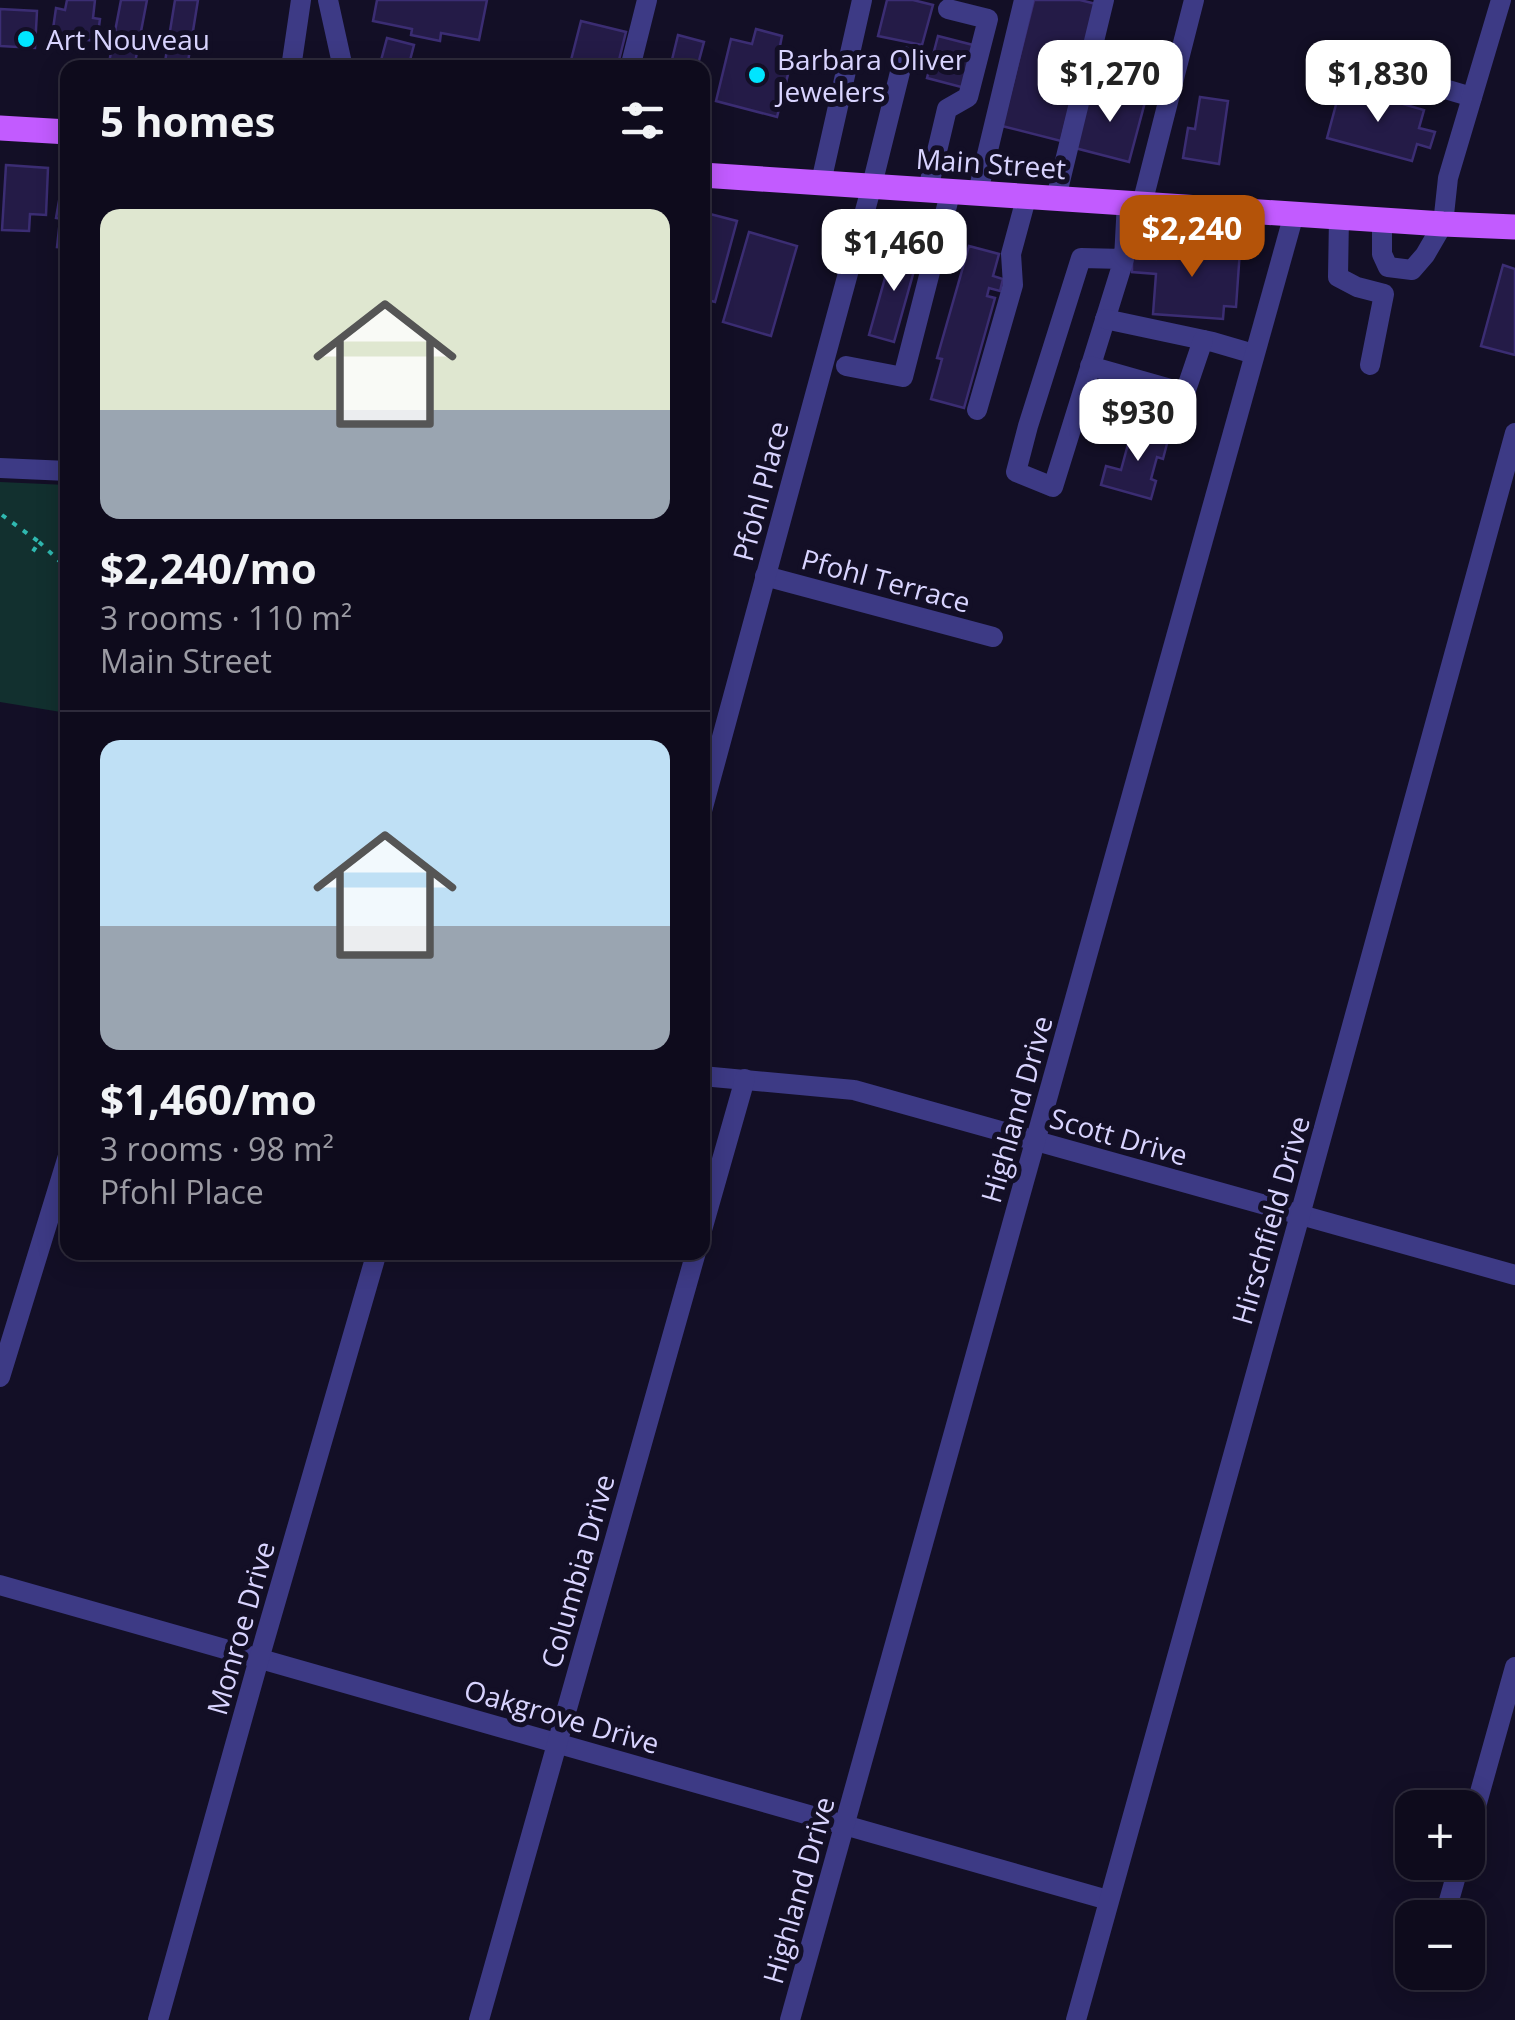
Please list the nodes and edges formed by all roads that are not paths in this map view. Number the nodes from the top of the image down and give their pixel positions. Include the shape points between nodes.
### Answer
1 (301, 0) edge
2 (328, 0) edge
3 (647, 0) edge
4 (862, 0) edge
5 (1024, 0) edge
6 (1104, 0) edge
7 (1194, 0) edge
8 (1501, 0) edge
9 (948, 10) dead end
10 (904, 56) dead end
11 (292, 60) edge
12 (341, 60) edge
13 (632, 60) edge
14 (1357, 63) dead end
15 (1472, 97) junction
16 (0, 128) edge
17 (60, 132) edge
18 (710, 175) edge
19 (820, 182) junction
20 (872, 185) junction
21 (940, 190) junction
22 (978, 192) junction
23 (1027, 196) junction
24 (1056, 198) junction
25 (1135, 203) junction
26 (1294, 214) junction
27 (1339, 217) junction
28 (1382, 220) junction
29 (1443, 224) junction
30 (1515, 227) edge
31 (1124, 259) junction
32 (1388, 267) junction
33 (1384, 294) junction
34 (1105, 320) junction
35 (1203, 340) junction
36 (1254, 354) junction
37 (1370, 365) dead end
38 (846, 366) dead end
39 (1090, 366) junction
40 (976, 410) dead end
41 (1515, 433) edge
42 (0, 468) edge
43 (60, 472) edge
44 (765, 576) junction
45 (993, 637) dead end
46 (710, 781) edge
47 (710, 1077) edge
48 (746, 1080) junction
49 (1035, 1141) junction
50 (60, 1182) edge
51 (710, 1203) edge
52 (1300, 1216) junction
53 (375, 1260) edge
54 (694, 1260) edge
55 (1515, 1275) edge
56 (0, 1377) edge
57 (0, 1586) edge
58 (260, 1658) junction
59 (1515, 1667) edge
60 (556, 1743) junction
61 (1481, 1790) edge
62 (844, 1826) junction
63 (1108, 1900) junction
64 (158, 2020) edge
65 (479, 2020) edge
66 (790, 2020) edge
67 (1076, 2020) edge

1 - 11 street
2 - 12 street
3 - 13 street
4 - 19 street
5 - 22 street
6 - 24 street
7 - 25 street
8 - 15 street
9 - 21 street via 988,19 968,97 947,109
10 - 20 street, Pfohl Place
14 - 15 street
15 - 29 street via 1448,178
16 - 17 main road
18 - 19 main road, Main Street
19 - 20 main road, Main Street
20 - 21 main road, Main Street
20 - 44 street, Pfohl Place
21 - 22 main road, Main Street
21 - 38 street via 902,377
22 - 23 main road, Main Street
23 - 24 main road, Main Street
23 - 40 street via 1011,254 1013,284
24 - 25 main road, Main Street
25 - 26 main road, Main Street
25 - 31 street
26 - 27 main road, Main Street
26 - 36 street, Highland Drive
27 - 28 main road, Main Street
27 - 33 street via 1338,276
28 - 29 main road, Main Street
28 - 32 street
29 - 30 main road, Main Street
29 - 32 street via 1412,270
31 - 34 street
31 - 39 street via 1081,258 1016,472 1053,487
32 - 33 street
33 - 37 street
34 - 35 street
34 - 39 street
35 - 36 street
35 - 39 street via 1185,393
36 - 49 street, Highland Drive
41 - 52 street, Hirschfield Drive
42 - 43 street
44 - 45 street, Pfohl Terrace
44 - 46 street, Pfohl Place
47 - 48 street, Scott Drive
48 - 49 street, Scott Drive via 854,1090
48 - 51 street
49 - 52 street, Scott Drive
49 - 62 street, Highland Drive
50 - 56 street
52 - 55 street, Scott Drive
52 - 63 street, Hirschfield Drive
53 - 58 street, Monroe Drive
54 - 60 street, Columbia Drive
57 - 58 street, Oakgrove Drive
58 - 60 street, Oakgrove Drive
58 - 64 street, Monroe Drive
59 - 61 street
60 - 62 street, Oakgrove Drive
60 - 65 street, Columbia Drive
62 - 63 street, Oakgrove Drive
62 - 66 street, Highland Drive
63 - 67 street, Hirschfield Drive

